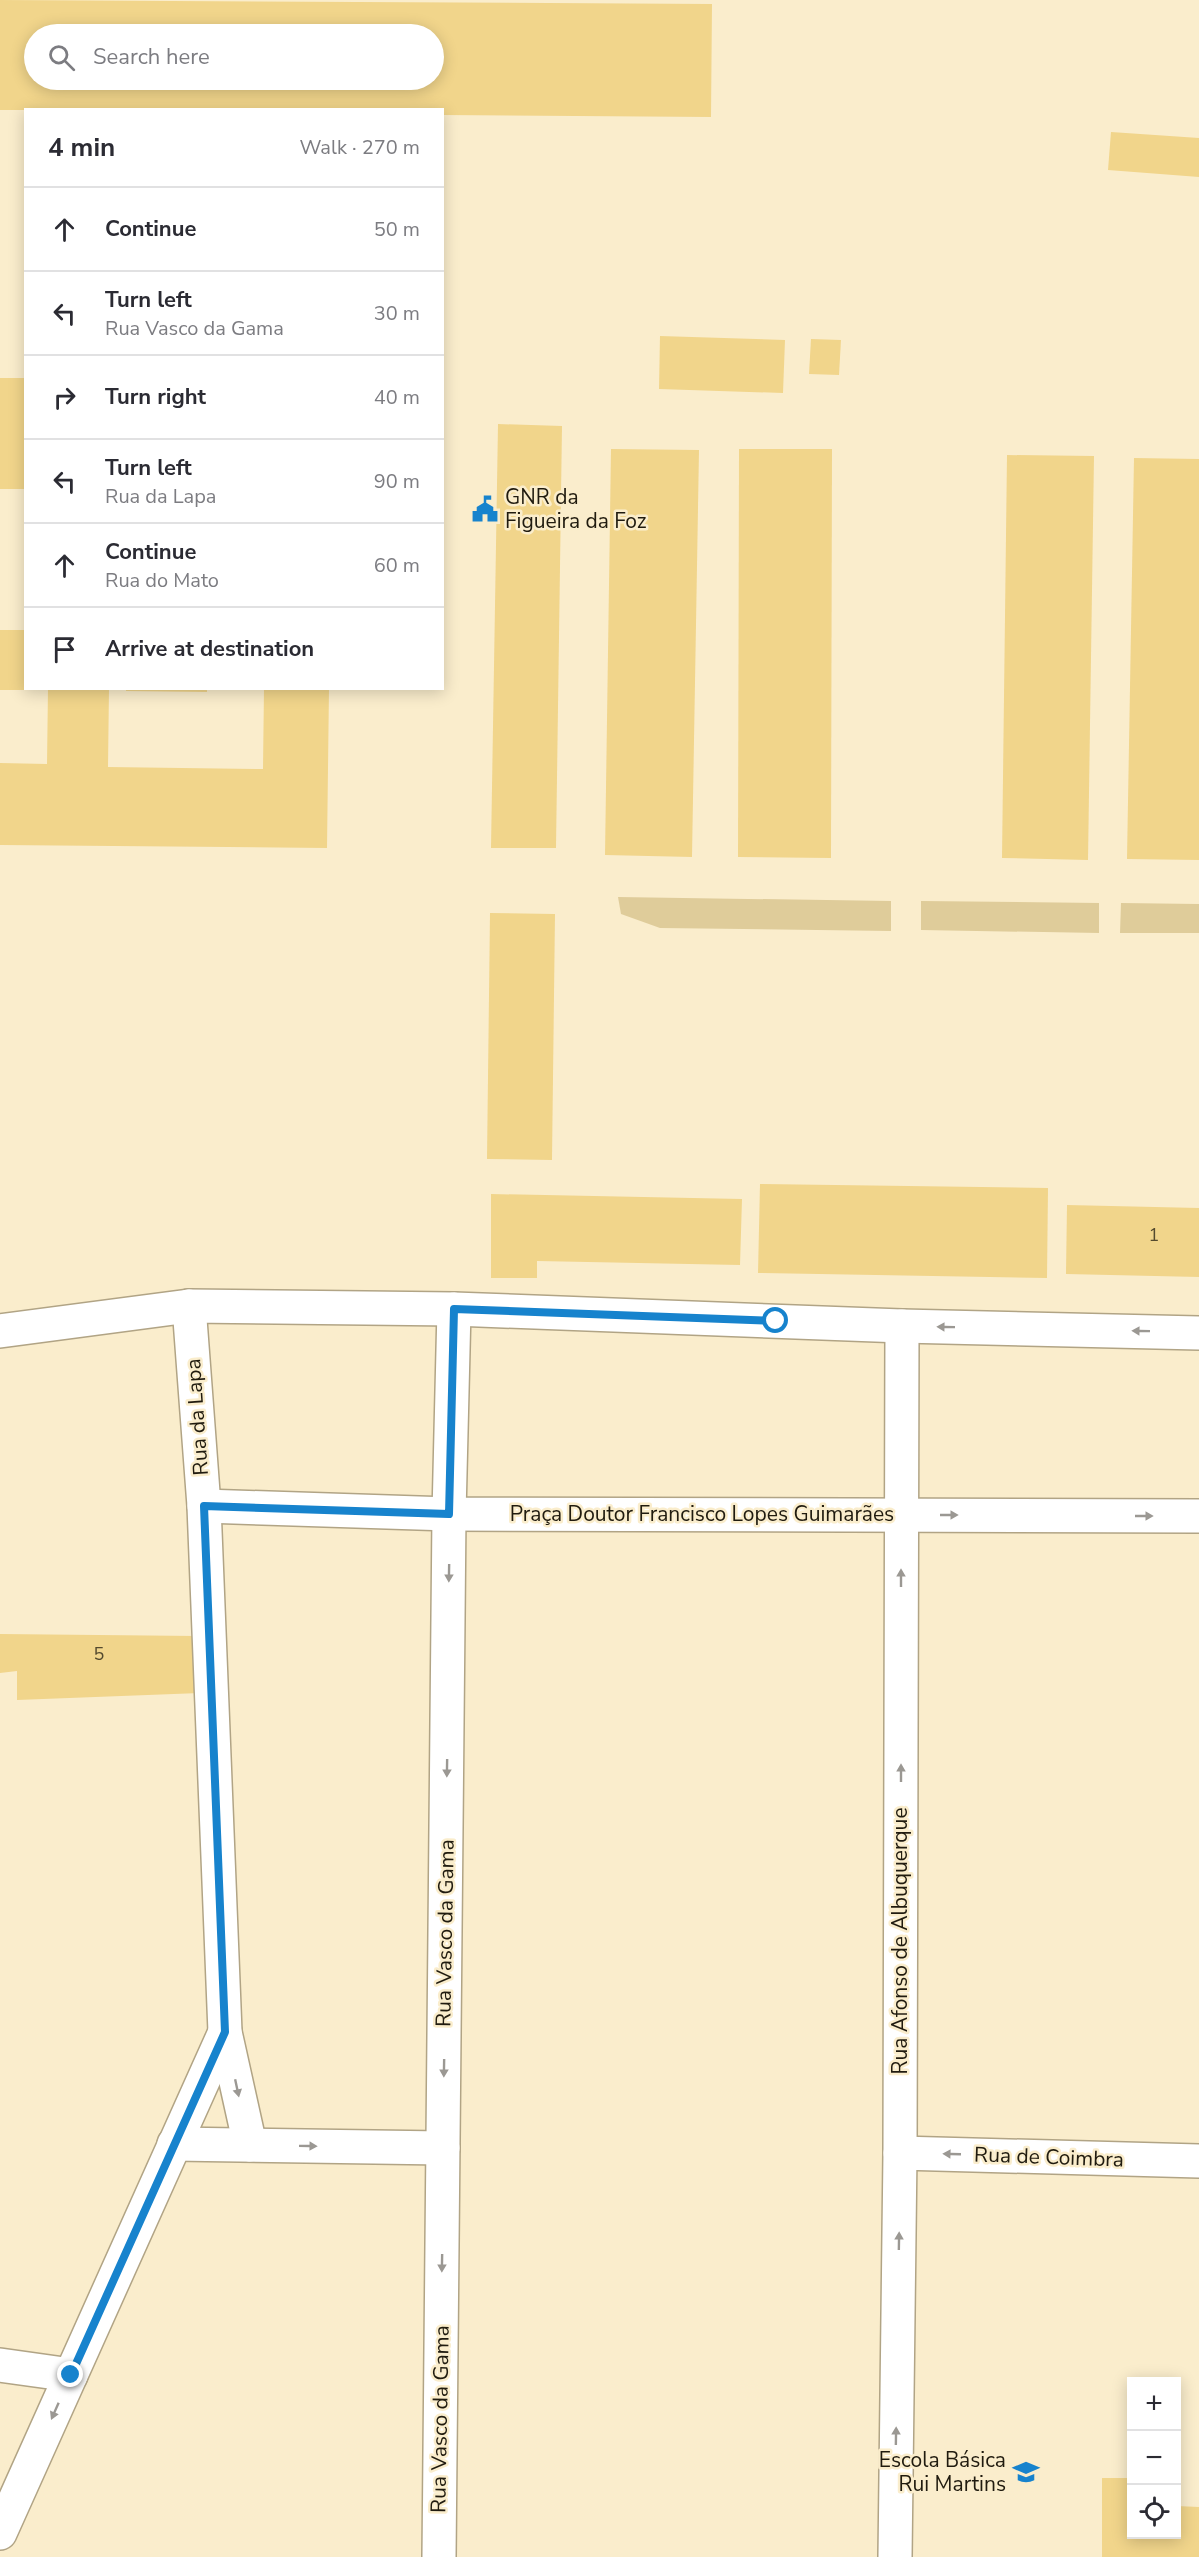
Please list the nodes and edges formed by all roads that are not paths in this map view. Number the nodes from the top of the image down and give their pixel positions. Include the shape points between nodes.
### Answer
1 (189, 1305) junction
2 (454, 1309) junction
3 (902, 1326) junction
4 (0, 1331) edge
5 (1199, 1333) edge
6 (204, 1506) junction
7 (449, 1514) junction
8 (902, 1514) junction
9 (1199, 1516) edge
10 (225, 2032) junction
11 (174, 2144) junction
12 (250, 2145) junction
13 (443, 2148) junction
14 (900, 2153) junction
15 (1199, 2161) edge
16 (0, 2365) edge
17 (71, 2375) junction
18 (0, 2533) edge
19 (439, 2557) edge
20 (895, 2557) edge

1 - 2 street
1 - 4 street
1 - 6 street, Rua da Lapa
2 - 3 street
2 - 7 street, Rua Vasco da Gama
5 -> 3 street
3 - 8 street, Rua Afonso de Albuquerque
6 - 7 street, Praça Doutor Francisco Lopes Guimarães
6 - 10 street, Rua da Lapa
7 - 8 street, Praça Doutor Francisco Lopes Guimarães
7 -> 13 street, Rua Vasco da Gama
8 -> 9 street, Praça Doutor Francisco Lopes Guimarães
14 -> 8 street, Rua Afonso de Albuquerque
10 - 11 street
10 -> 12 street, Rua da Lapa
11 - 12 street
11 - 17 street
12 -> 13 street
13 -> 19 street, Rua Vasco da Gama
15 -> 14 street, Rua de Coimbra
20 -> 14 street, Rua Afonso de Albuquerque
16 - 17 street
17 -> 18 street

